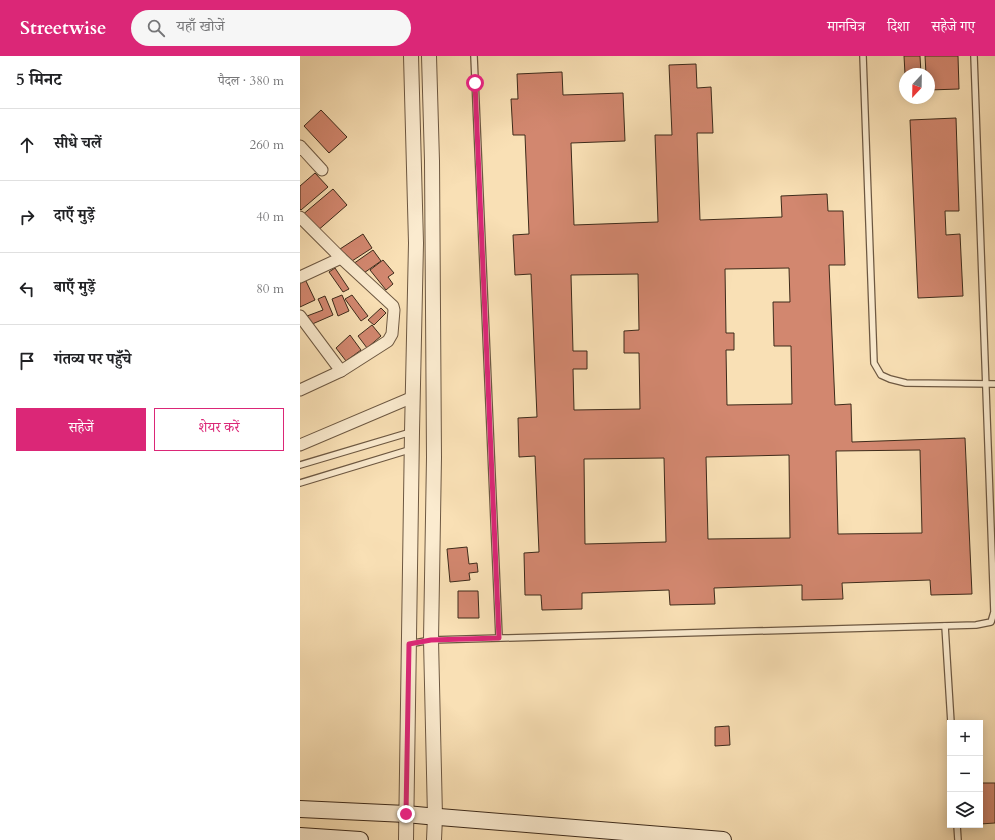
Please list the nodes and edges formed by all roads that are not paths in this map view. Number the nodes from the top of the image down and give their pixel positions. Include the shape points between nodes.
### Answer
1 (411, 56) edge
2 (429, 56) edge
3 (474, 56) edge
4 (863, 56) edge
5 (974, 56) edge
6 (300, 146) edge
7 (322, 170) dead end
8 (300, 217) edge
9 (342, 258) junction
10 (300, 277) edge
11 (414, 294) junction
12 (433, 295) junction
13 (300, 316) edge
14 (341, 370) junction
15 (987, 383) junction
16 (995, 384) edge
17 (300, 390) edge
18 (412, 397) junction
19 (412, 432) junction
20 (300, 445) edge
21 (412, 449) junction
22 (300, 465) edge
23 (300, 483) edge
24 (945, 626) junction
25 (499, 638) junction
26 (431, 640) junction
27 (409, 644) junction
28 (951, 720) edge
29 (300, 808) edge
30 (406, 814) junction
31 (435, 817) junction
32 (957, 828) edge
33 (300, 836) edge
34 (360, 840) edge
35 (406, 840) edge
36 (434, 840) edge
37 (723, 840) edge
38 (958, 840) edge

1 - 11 street via 416,244
2 - 12 street
3 - 25 lane
4 - 15 lane via 874,363 881,375 906,383
5 - 15 lane
6 - 7 street
8 - 9 street
9 - 10 street
9 - 14 street via 393,306 394,310 392,334 388,341
11 - 12 street
11 - 18 street
12 - 26 street
13 - 14 street
14 - 17 street
15 - 16 lane
15 - 24 lane via 994,612 991,622
18 - 19 street
18 - 20 street
19 - 21 street
19 - 22 lane
21 - 23 lane
21 - 27 street
24 - 25 lane
24 - 28 lane
25 - 26 lane
26 - 27 lane
26 - 31 street
27 - 30 street
29 - 30 main road
30 - 31 main road
30 - 35 street
31 - 36 street
31 - 37 main road
32 - 38 lane
33 - 34 main road

